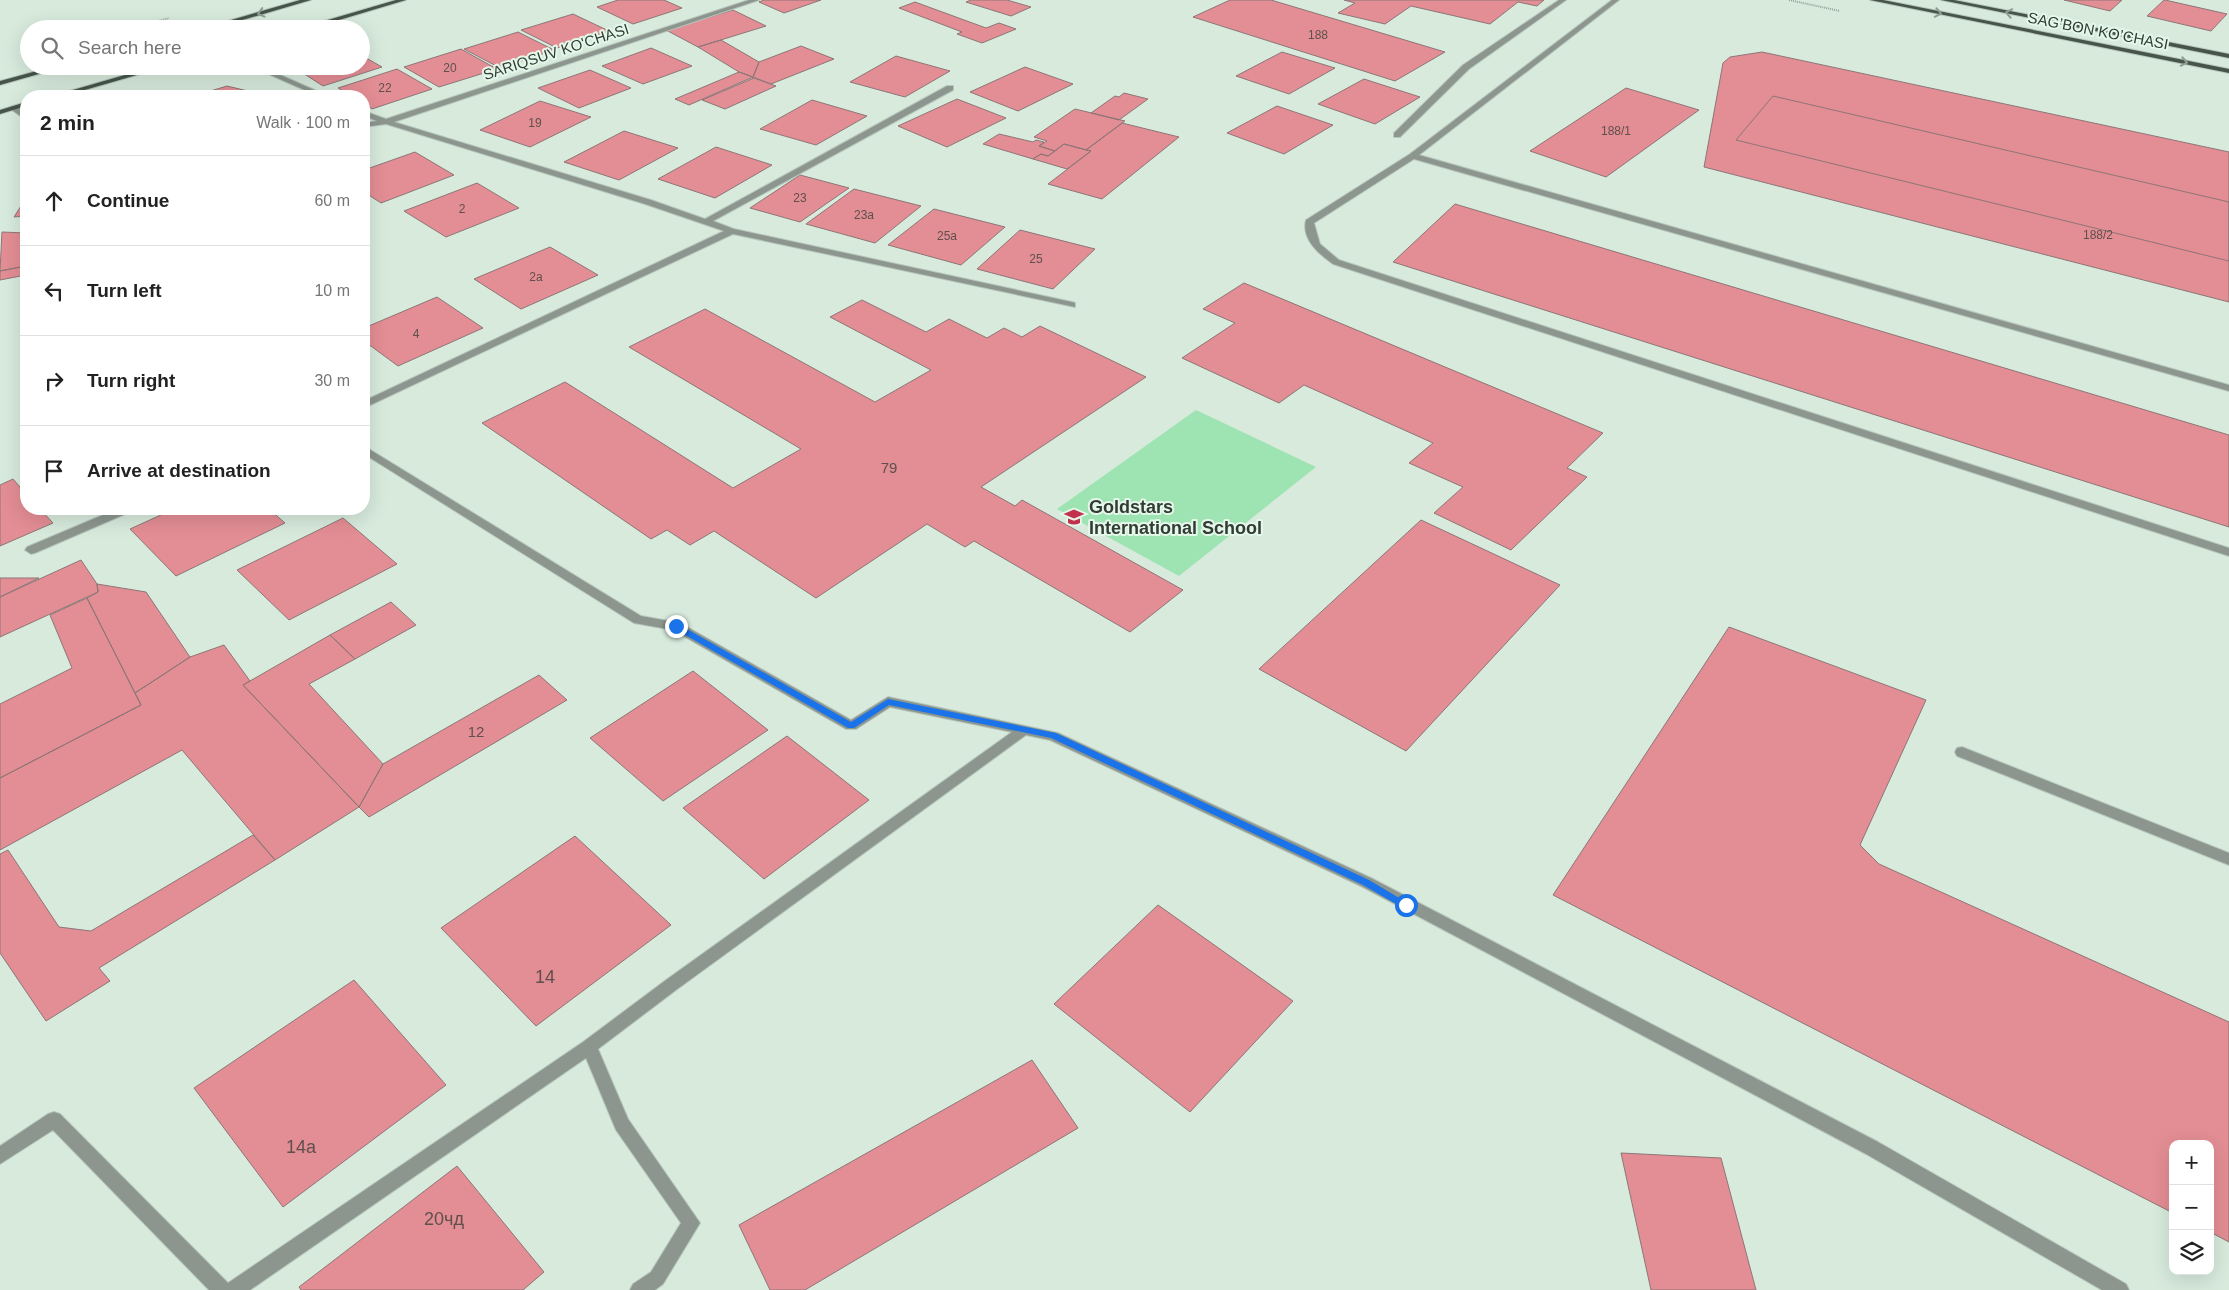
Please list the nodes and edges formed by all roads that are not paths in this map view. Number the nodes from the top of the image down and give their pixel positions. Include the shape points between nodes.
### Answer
1 (308, 0) edge
2 (403, 0) edge
3 (756, 0) edge
4 (1563, 0) edge
5 (1616, 0) edge
6 (1874, 0) edge
7 (1944, 0) edge
8 (235, 20) edge
9 (332, 20) edge
10 (2229, 56) edge
11 (2229, 71) edge
12 (30, 75) edge
13 (132, 75) edge
14 (274, 75) edge
15 (0, 83) edge
16 (950, 88) dead end
17 (78, 90) edge
18 (310, 90) edge
19 (20, 106) edge
20 (15, 108) junction
21 (0, 112) edge
22 (20, 113) edge
23 (370, 115) edge
24 (386, 122) junction
25 (370, 124) edge
26 (1397, 135) dead end
27 (1413, 156) junction
28 (705, 222) junction
29 (732, 231) junction
30 (1072, 305) dead end
31 (2229, 388) edge
32 (370, 402) edge
33 (370, 452) edge
34 (112, 515) edge
35 (31, 550) dead end
36 (2229, 552) edge
37 (1023, 731) junction
38 (1962, 752) dead end
39 (2229, 858) edge
40 (590, 1047) junction
41 (0, 1156) edge
42 (222, 1290) edge
43 (234, 1290) edge
44 (639, 1290) edge
45 (2120, 1290) edge

1 -> 8 main road
2 - 9 main road
3 - 24 street, SARIQSUV KO'CHASI
4 - 26 street via 1466,67
5 - 27 street
6 -> 11 main road, SAG’BON KO’CHASI
10 -> 7 main road, SAG’BON KO’CHASI
12 - 15 main road
13 - 17 main road
14 - 18 street
16 - 28 street
19 - 20 main road
20 - 21 main road
20 - 22 street
23 - 24 street
24 - 25 street, SARIQSUV KO'CHASI
24 - 28 street
27 - 31 street
27 - 36 street via 1309,222 1311,239 1319,251 1336,262
28 - 29 street
29 - 30 street
29 - 32 street
33 - 37 street via 638,620 676,626 851,726 888,702
34 - 35 street
37 - 40 street
37 - 45 street via 1053,736 1366,882 1872,1148
38 - 39 street
40 - 43 street
40 - 44 street via 622,1124 691,1223 657,1278
41 - 42 street via 54,1120

